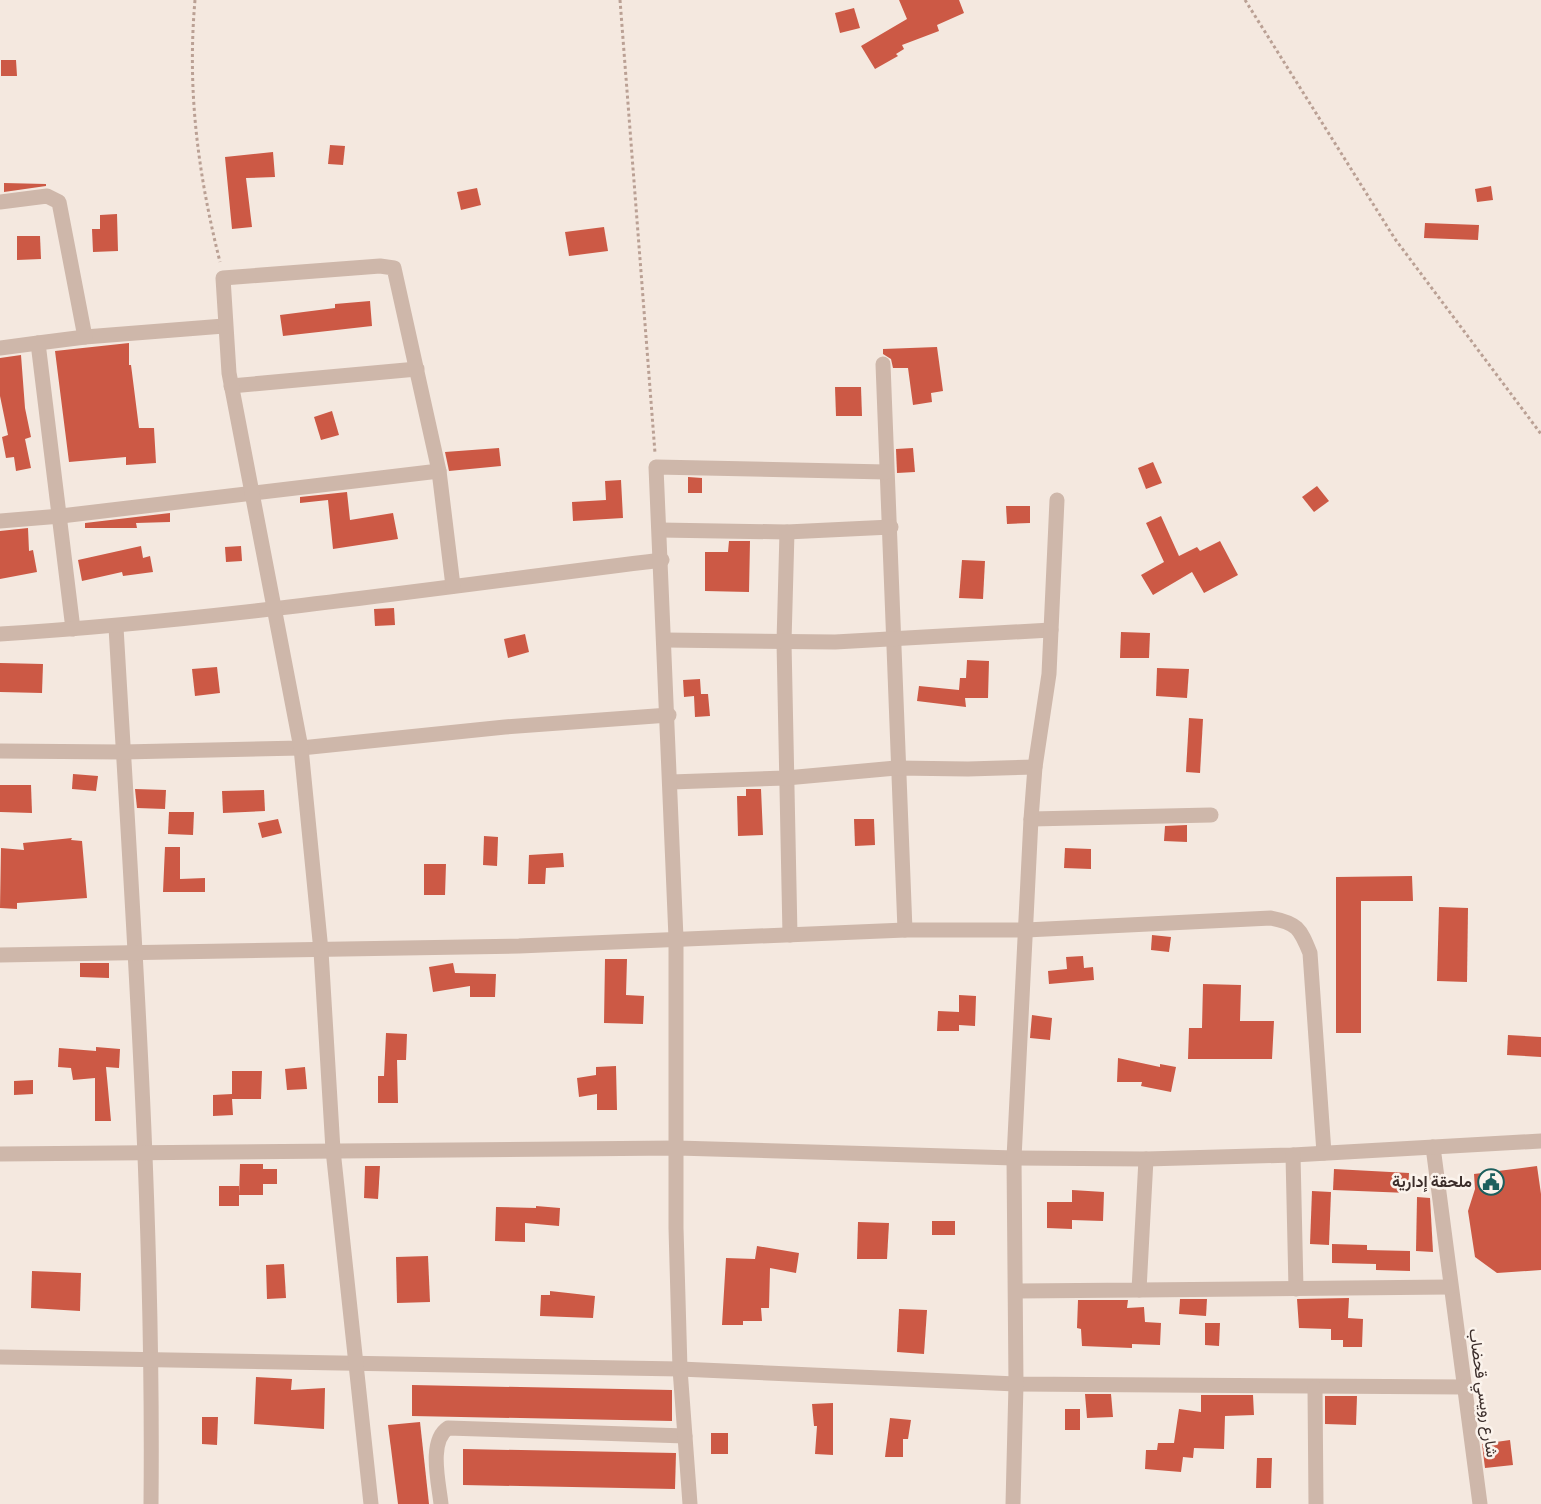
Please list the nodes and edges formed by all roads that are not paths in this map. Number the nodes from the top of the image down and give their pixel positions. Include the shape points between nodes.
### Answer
1 (0, 202) edge
2 (224, 326) junction
3 (85, 338) junction
4 (38, 343) junction
5 (0, 348) edge
6 (883, 364) dead end
7 (417, 369) junction
8 (231, 386) junction
9 (439, 471) junction
10 (886, 472) junction
11 (252, 494) junction
12 (1057, 500) dead end
13 (61, 516) junction
14 (0, 521) edge
15 (891, 527) junction
16 (660, 530) junction
17 (787, 532) junction
18 (662, 560) junction
19 (453, 586) junction
20 (274, 609) junction
21 (116, 627) junction
22 (73, 629) junction
23 (1051, 630) junction
24 (0, 634) edge
25 (892, 639) junction
26 (665, 640) junction
27 (784, 642) junction
28 (669, 715) junction
29 (301, 748) junction
30 (0, 751) edge
31 (123, 752) junction
32 (1035, 766) junction
33 (897, 768) junction
34 (786, 777) junction
35 (671, 782) junction
36 (1211, 815) dead end
37 (1031, 819) junction
38 (905, 930) junction
39 (1026, 930) junction
40 (790, 936) junction
41 (676, 938) junction
42 (321, 951) junction
43 (135, 954) junction
44 (0, 955) edge
45 (1541, 1141) edge
46 (1433, 1147) junction
47 (677, 1148) junction
48 (333, 1150) junction
49 (144, 1153) junction
50 (1324, 1153) junction
51 (0, 1154) edge
52 (1293, 1155) junction
53 (1014, 1158) junction
54 (1146, 1159) junction
55 (1450, 1287) junction
56 (1296, 1289) junction
57 (1139, 1290) junction
58 (1017, 1291) junction
59 (0, 1357) edge
60 (153, 1361) junction
61 (354, 1362) junction
62 (680, 1369) junction
63 (1016, 1384) junction
64 (1464, 1387) junction
65 (1315, 1388) junction
66 (686, 1436) junction
67 (151, 1504) edge
68 (371, 1504) edge
69 (441, 1504) edge
70 (690, 1504) edge
71 (1013, 1504) edge
72 (1316, 1504) edge
73 (1480, 1504) edge

1 - 3 street via 47,196 59,202
2 - 3 street
2 - 7 street via 223,278 391,266
2 - 8 street
3 - 4 street
4 - 5 street
4 - 13 street
6 - 10 street
7 - 8 street
7 - 9 street
8 - 11 street
9 - 11 street
9 - 19 street
10 - 15 street
10 - 16 street via 656,466
11 - 13 street
11 - 20 street
12 - 23 street
13 - 14 street
13 - 22 street
15 - 17 street
15 - 25 street
16 - 17 street
16 - 18 street
17 - 27 street
18 - 19 street
18 - 26 street
19 - 20 street
20 - 21 street
20 - 29 street
21 - 22 street
21 - 31 street
22 - 24 street
23 - 25 street
23 - 32 street via 1049,675
25 - 27 street
25 - 33 street
26 - 27 street
26 - 28 street
27 - 34 street
28 - 29 street
28 - 35 street
29 - 31 street
29 - 42 street
30 - 31 street
31 - 43 street
32 - 33 street via 968,770
32 - 37 street
33 - 34 street
33 - 38 street
34 - 35 street
34 - 40 street
35 - 41 street
36 - 37 street
37 - 39 street
38 - 39 street
38 - 40 street
39 - 50 street via 1270,918 1292,922 1303,934 1310,953
39 - 53 street
40 - 41 street
41 - 42 street
41 - 47 street
42 - 43 street
42 - 48 street
43 - 44 street
43 - 49 street
45 - 46 street
46 - 50 street
46 - 55 street, شارع رويسي قحضاب
47 - 48 street
47 - 53 street
47 - 62 street
48 - 49 street
48 - 61 street
49 - 51 street
49 - 60 street
50 - 52 street
52 - 54 street
52 - 56 street
53 - 54 street
53 - 58 street
54 - 57 street
55 - 56 street
55 - 64 street, شارع رويسي قحضاب
56 - 57 street
57 - 58 street
58 - 63 street
59 - 60 street
60 - 61 street
60 - 67 street
61 - 62 street
61 - 68 street
62 - 63 street
62 - 66 street
63 - 65 street
63 - 71 street
64 - 65 street
64 - 73 street, شارع رويسي قحضاب
65 - 72 street
66 - 69 street via 448,1428 439,1438 437,1459
66 - 70 street

